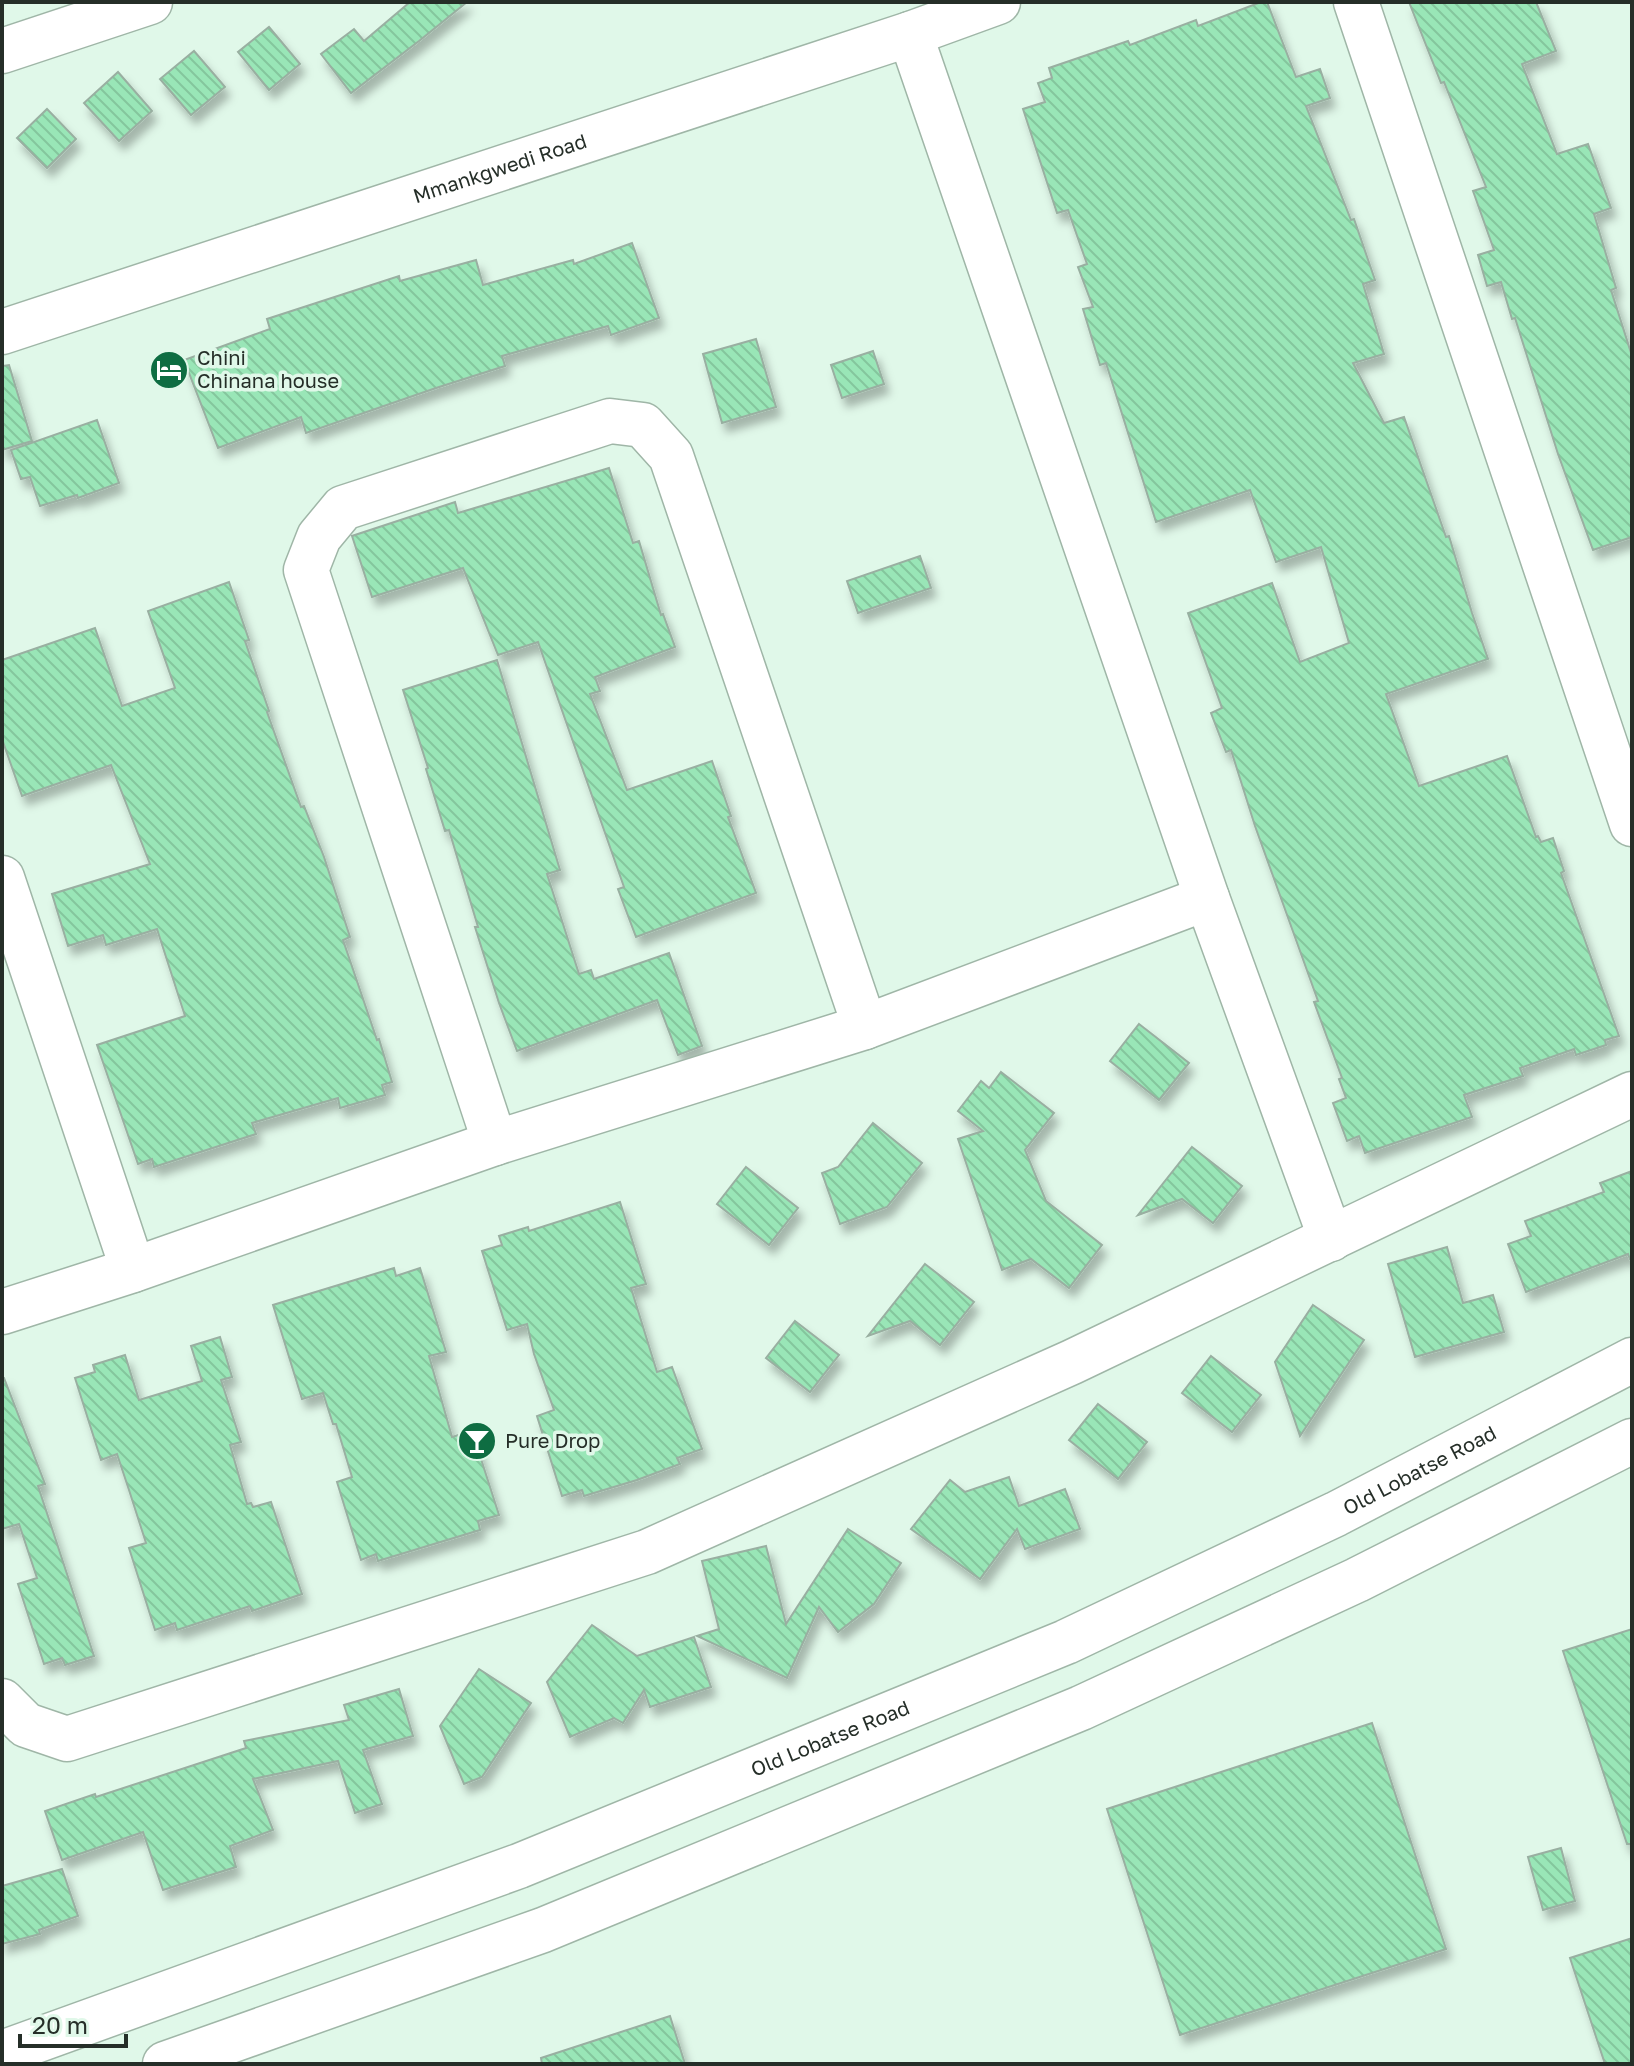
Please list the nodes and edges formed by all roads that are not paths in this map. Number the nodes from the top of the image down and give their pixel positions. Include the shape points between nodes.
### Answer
1 (150, 2) edge
2 (998, 2) edge
3 (1356, 2) edge
4 (910, 34) junction
5 (2, 51) edge
6 (2, 332) edge
7 (1632, 824) edge
8 (2, 878) edge
9 (1207, 898) junction
10 (865, 1027) junction
11 (1632, 1094) edge
12 (495, 1143) junction
13 (1331, 1239) junction
14 (133, 1270) junction
15 (2, 1312) edge
16 (1632, 1360) edge
17 (1632, 1441) edge
18 (2, 1701) edge
19 (2, 2053) edge
20 (165, 2064) edge

1 - 5 street
2 - 4 street, Mmankgwedi Road
3 - 7 street
4 - 6 street, Mmankgwedi Road
4 - 9 street
8 - 14 street
9 - 10 street
9 - 13 street
10 - 12 street
10 - 12 street via 671,456 643,425 610,421 343,508 319,537 306,570
11 - 13 street
12 - 14 street
13 - 18 street via 1072,1362 647,1552 67,1739 26,1725
14 - 15 street
16 - 19 street, Old Lobatse Road via 1336,1514 1066,1642 519,1866
17 - 20 street via 1357,1580 1081,1708 543,1930

